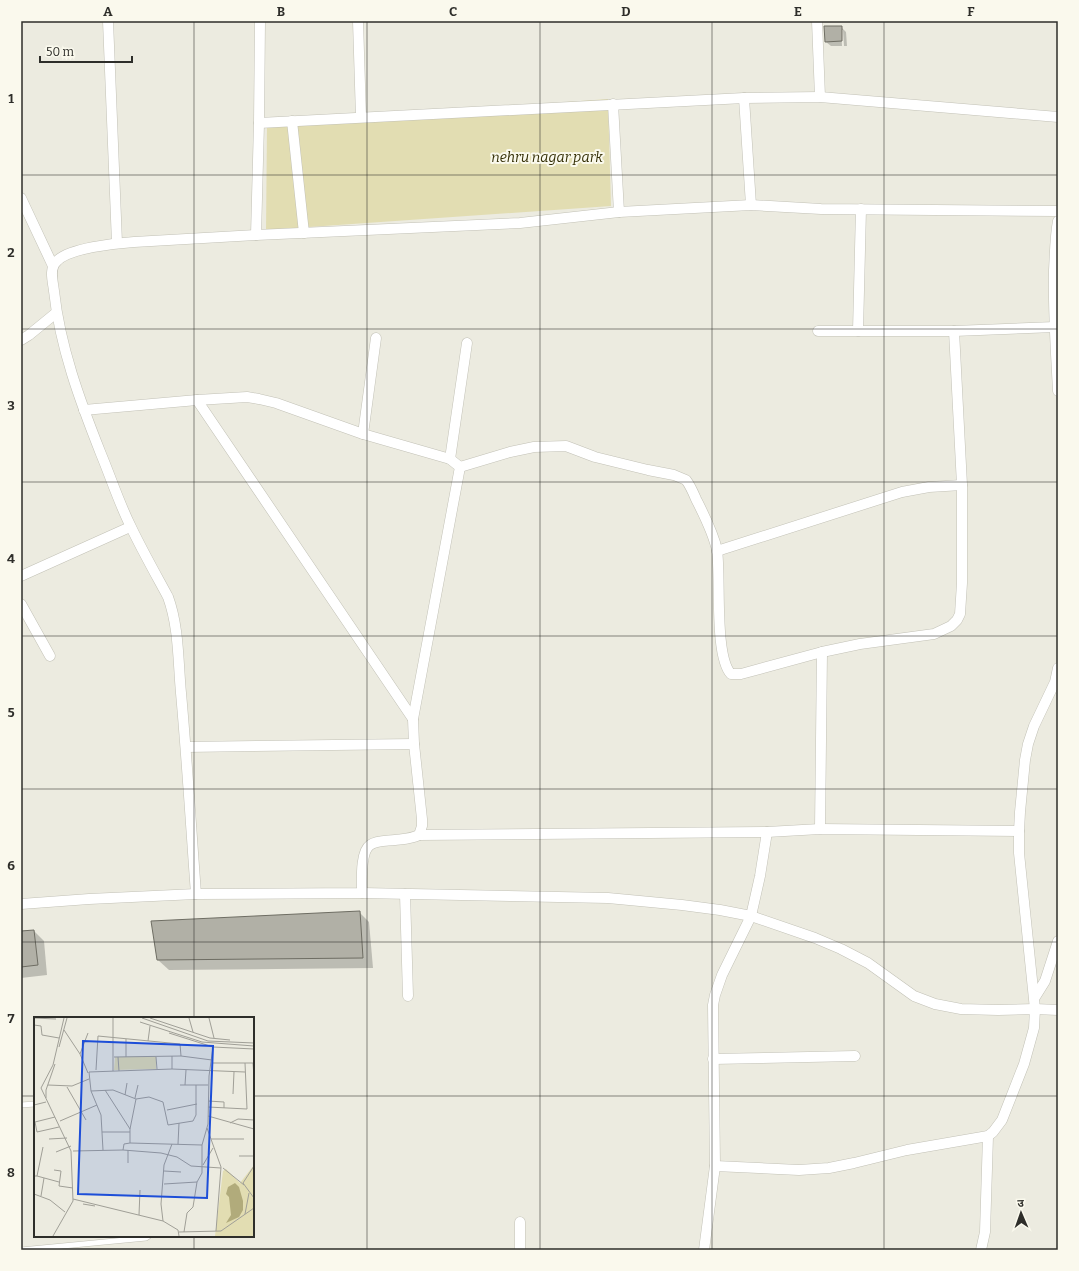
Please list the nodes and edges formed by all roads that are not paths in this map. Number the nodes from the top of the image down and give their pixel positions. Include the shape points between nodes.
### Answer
1 (108, 21) edge
2 (260, 21) edge
3 (358, 21) edge
4 (817, 21) edge
5 (820, 97) junction
6 (744, 98) junction
7 (613, 104) junction
8 (361, 118) junction
9 (1058, 118) edge
10 (292, 121) junction
11 (259, 123) junction
12 (21, 198) edge
13 (751, 205) junction
14 (861, 210) junction
15 (620, 212) junction
16 (1058, 212) edge
17 (1058, 221) edge
18 (304, 233) junction
19 (256, 235) junction
20 (117, 243) junction
21 (53, 266) junction
22 (56, 313) junction
23 (1055, 327) junction
24 (818, 331) dead end
25 (858, 331) junction
26 (954, 331) junction
27 (376, 338) dead end
28 (21, 340) edge
29 (467, 343) dead end
30 (1058, 391) edge
31 (196, 400) junction
32 (84, 410) junction
33 (363, 434) junction
34 (450, 458) junction
35 (460, 467) junction
36 (962, 485) junction
37 (130, 527) junction
38 (717, 551) junction
39 (21, 576) edge
40 (21, 604) edge
41 (822, 652) junction
42 (50, 656) dead end
43 (1058, 668) edge
44 (1057, 684) edge
45 (413, 719) junction
46 (414, 744) junction
47 (186, 747) junction
48 (820, 829) junction
49 (1018, 831) junction
50 (768, 832) junction
51 (419, 836) junction
52 (362, 893) junction
53 (196, 894) junction
54 (405, 894) junction
55 (21, 904) edge
56 (751, 916) junction
57 (1058, 941) edge
58 (408, 996) dead end
59 (1035, 997) junction
60 (1035, 1009) junction
61 (1058, 1010) edge
62 (855, 1056) dead end
63 (713, 1059) junction
64 (34, 1104) edge
65 (21, 1106) edge
66 (988, 1136) junction
67 (714, 1166) junction
68 (520, 1222) dead end
69 (148, 1237) edge
70 (21, 1250) edge
71 (520, 1250) edge
72 (704, 1250) edge
73 (981, 1250) edge

1 - 20 street
2 - 11 street
3 - 8 street
4 - 5 street
5 - 6 street
5 - 9 street
6 - 7 street
6 - 13 street
7 - 8 street
7 - 15 street
8 - 10 street
10 - 11 street
10 - 18 street
11 - 19 street
12 - 21 street
13 - 14 street
13 - 15 street
14 - 16 street
14 - 25 street
15 - 18 street via 520,223
17 - 23 street via 1055,252
18 - 19 street
19 - 20 street
20 - 21 street via 76,251 61,257
21 - 22 street
22 - 28 street
22 - 32 street
23 - 26 street
23 - 30 street
24 - 25 street
25 - 26 street
26 - 36 street
27 - 33 street
29 - 34 street
31 - 32 street
31 - 33 street via 246,397 267,400
31 - 45 street
32 - 37 street
33 - 34 street
34 - 35 street
35 - 38 street via 534,447 566,446 595,457 682,477 688,482 708,524
35 - 45 street
36 - 38 street via 902,492
36 - 41 street via 962,583 960,614 957,620 951,626 934,634
37 - 39 street
37 - 47 street via 171,606 176,630
38 - 41 street via 720,638 726,667 731,674 741,674
40 - 42 street
41 - 48 street
43 - 44 street
44 - 49 street via 1034,726 1028,744
45 - 46 street
46 - 47 street
46 - 51 street via 422,819
47 - 53 street
48 - 49 street
48 - 50 street
49 - 59 street
50 - 51 street
50 - 56 street
51 - 52 street via 412,839 380,841 370,845 364,852
52 - 53 street
52 - 54 street
53 - 55 street
54 - 56 street via 637,900
54 - 58 street
56 - 60 street via 841,949 868,963 914,996 935,1004 961,1009
56 - 63 street via 714,995
57 - 59 street via 1045,980
59 - 60 street
60 - 61 street
60 - 66 street via 1034,1028 1024,1064 1002,1120
62 - 63 street
63 - 67 street
64 - 65 lane
66 - 67 street via 908,1150 829,1168 798,1170
66 - 73 street via 985,1232
67 - 72 street
68 - 71 street
69 - 70 lane

